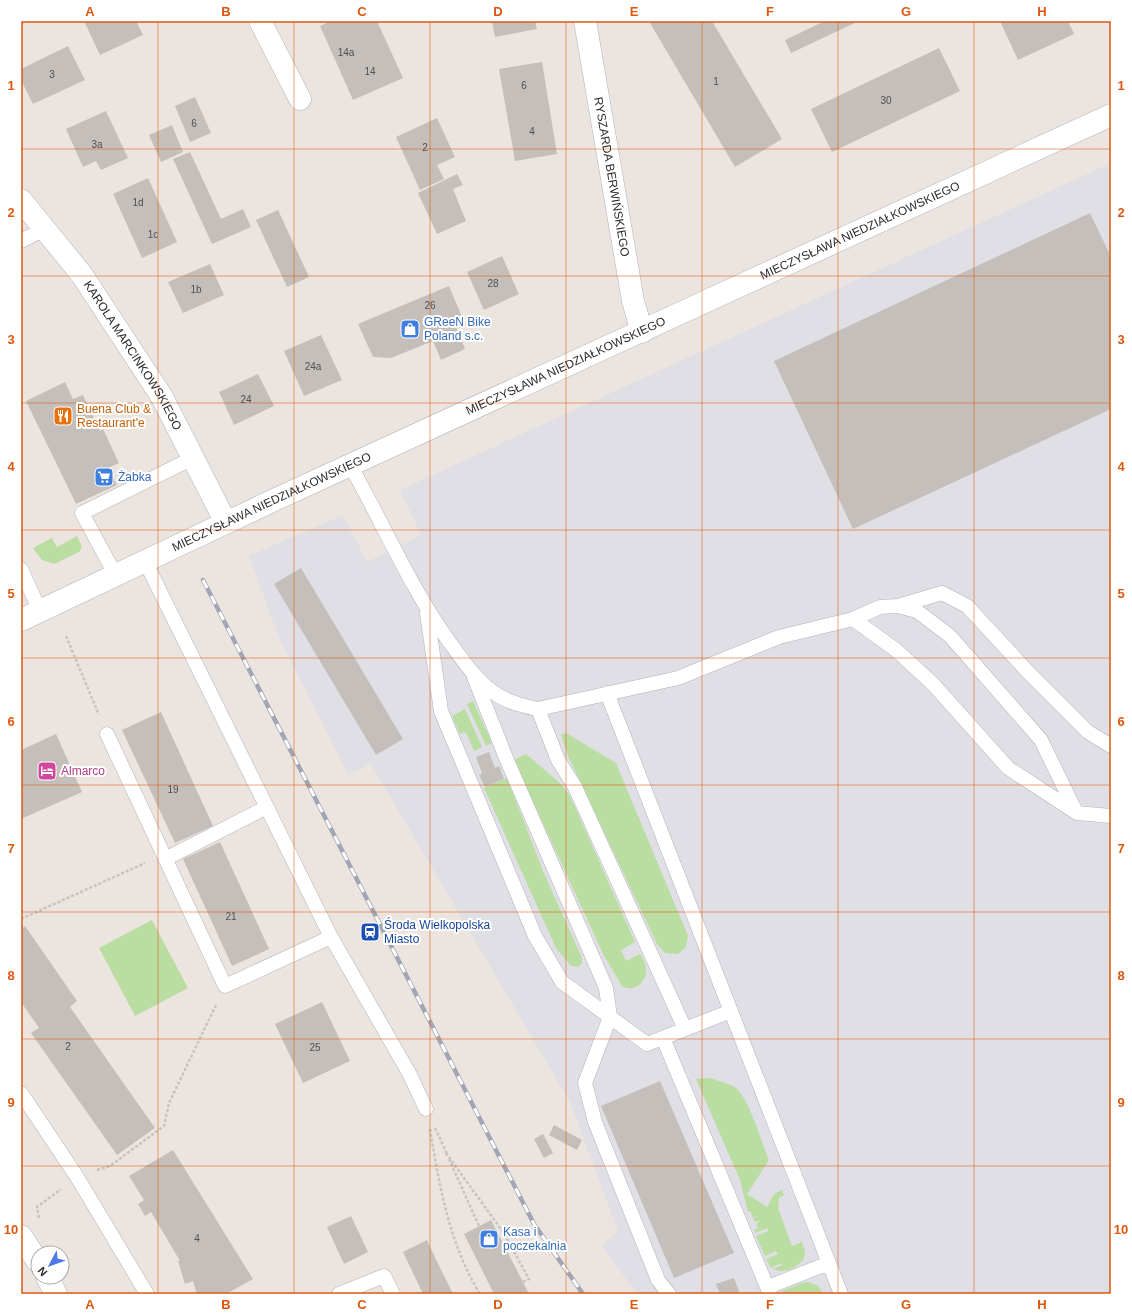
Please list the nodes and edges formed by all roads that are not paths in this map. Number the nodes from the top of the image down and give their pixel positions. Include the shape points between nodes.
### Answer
1 (260, 21) edge
2 (585, 21) edge
3 (300, 99) dead end
4 (1111, 115) edge
5 (21, 200) edge
6 (44, 229) junction
7 (21, 241) edge
8 (642, 332) junction
9 (193, 458) junction
10 (350, 465) junction
11 (226, 523) junction
12 (145, 561) junction
13 (21, 569) edge
14 (116, 576) junction
15 (898, 606) junction
16 (427, 610) junction
17 (30, 616) edge
18 (853, 619) junction
19 (473, 675) junction
20 (607, 693) junction
21 (538, 709) junction
22 (107, 734) road end
23 (1111, 746) edge
24 (267, 807) junction
25 (1077, 813) junction
26 (1111, 816) edge
27 (164, 857) junction
28 (331, 937) junction
29 (731, 1011) junction
30 (610, 1017) junction
31 (685, 1029) junction
32 (663, 1038) junction
33 (21, 1093) edge
34 (426, 1109) road end
35 (23, 1238) edge
36 (30, 1249) edge
37 (829, 1263) junction
38 (51, 1285) edge
39 (769, 1290) edge
40 (56, 1294) edge
41 (147, 1294) edge
42 (339, 1294) edge
43 (393, 1294) edge
44 (669, 1294) edge
45 (841, 1294) edge

1 - 3 street
2 - 8 street, RYSZARDA BERWIŃSKIEGO via 632,300
4 - 8 street, MIECZYSŁAWA NIEDZIAŁKOWSKIEGO
5 - 6 street, KAROLA MARCINKOWSKIEGO
6 - 7 lane
6 - 9 street, KAROLA MARCINKOWSKIEGO via 82,275 158,391
8 - 10 street, MIECZYSŁAWA NIEDZIAŁKOWSKIEGO
9 - 11 street, KAROLA MARCINKOWSKIEGO
9 - 14 lane via 82,513
10 - 11 street, MIECZYSŁAWA NIEDZIAŁKOWSKIEGO
10 - 16 lane
11 - 12 street, MIECZYSŁAWA NIEDZIAŁKOWSKIEGO
12 - 14 street, MIECZYSŁAWA NIEDZIAŁKOWSKIEGO
12 - 24 lane
13 - 17 lane
14 - 17 street, MIECZYSŁAWA NIEDZIAŁKOWSKIEGO
15 - 18 lane via 880,607
15 - 23 lane via 942,593 967,606 1088,732
15 - 25 lane via 917,611 950,636 1041,740
16 - 19 lane
16 - 30 lane via 441,711 535,936 562,982
18 - 20 lane via 779,637 678,678
18 - 25 lane via 896,650 933,684 1008,768
19 - 21 lane via 495,694 521,706
19 - 30 lane via 506,758 606,988
20 - 21 lane
20 - 29 lane
21 - 31 lane via 558,760 574,787
22 - 27 lane
24 - 27 lane
24 - 28 lane
25 - 26 lane
27 - 28 lane via 225,986
28 - 34 lane via 409,1073
29 - 31 lane
29 - 37 lane
30 - 32 lane via 647,1044
30 - 44 lane via 585,1083 595,1122 658,1280
31 - 32 lane
32 - 39 lane
33 - 41 lane via 77,1177
35 - 36 street
37 - 39 lane
37 - 45 lane
38 - 40 street
42 - 43 lane via 384,1276

